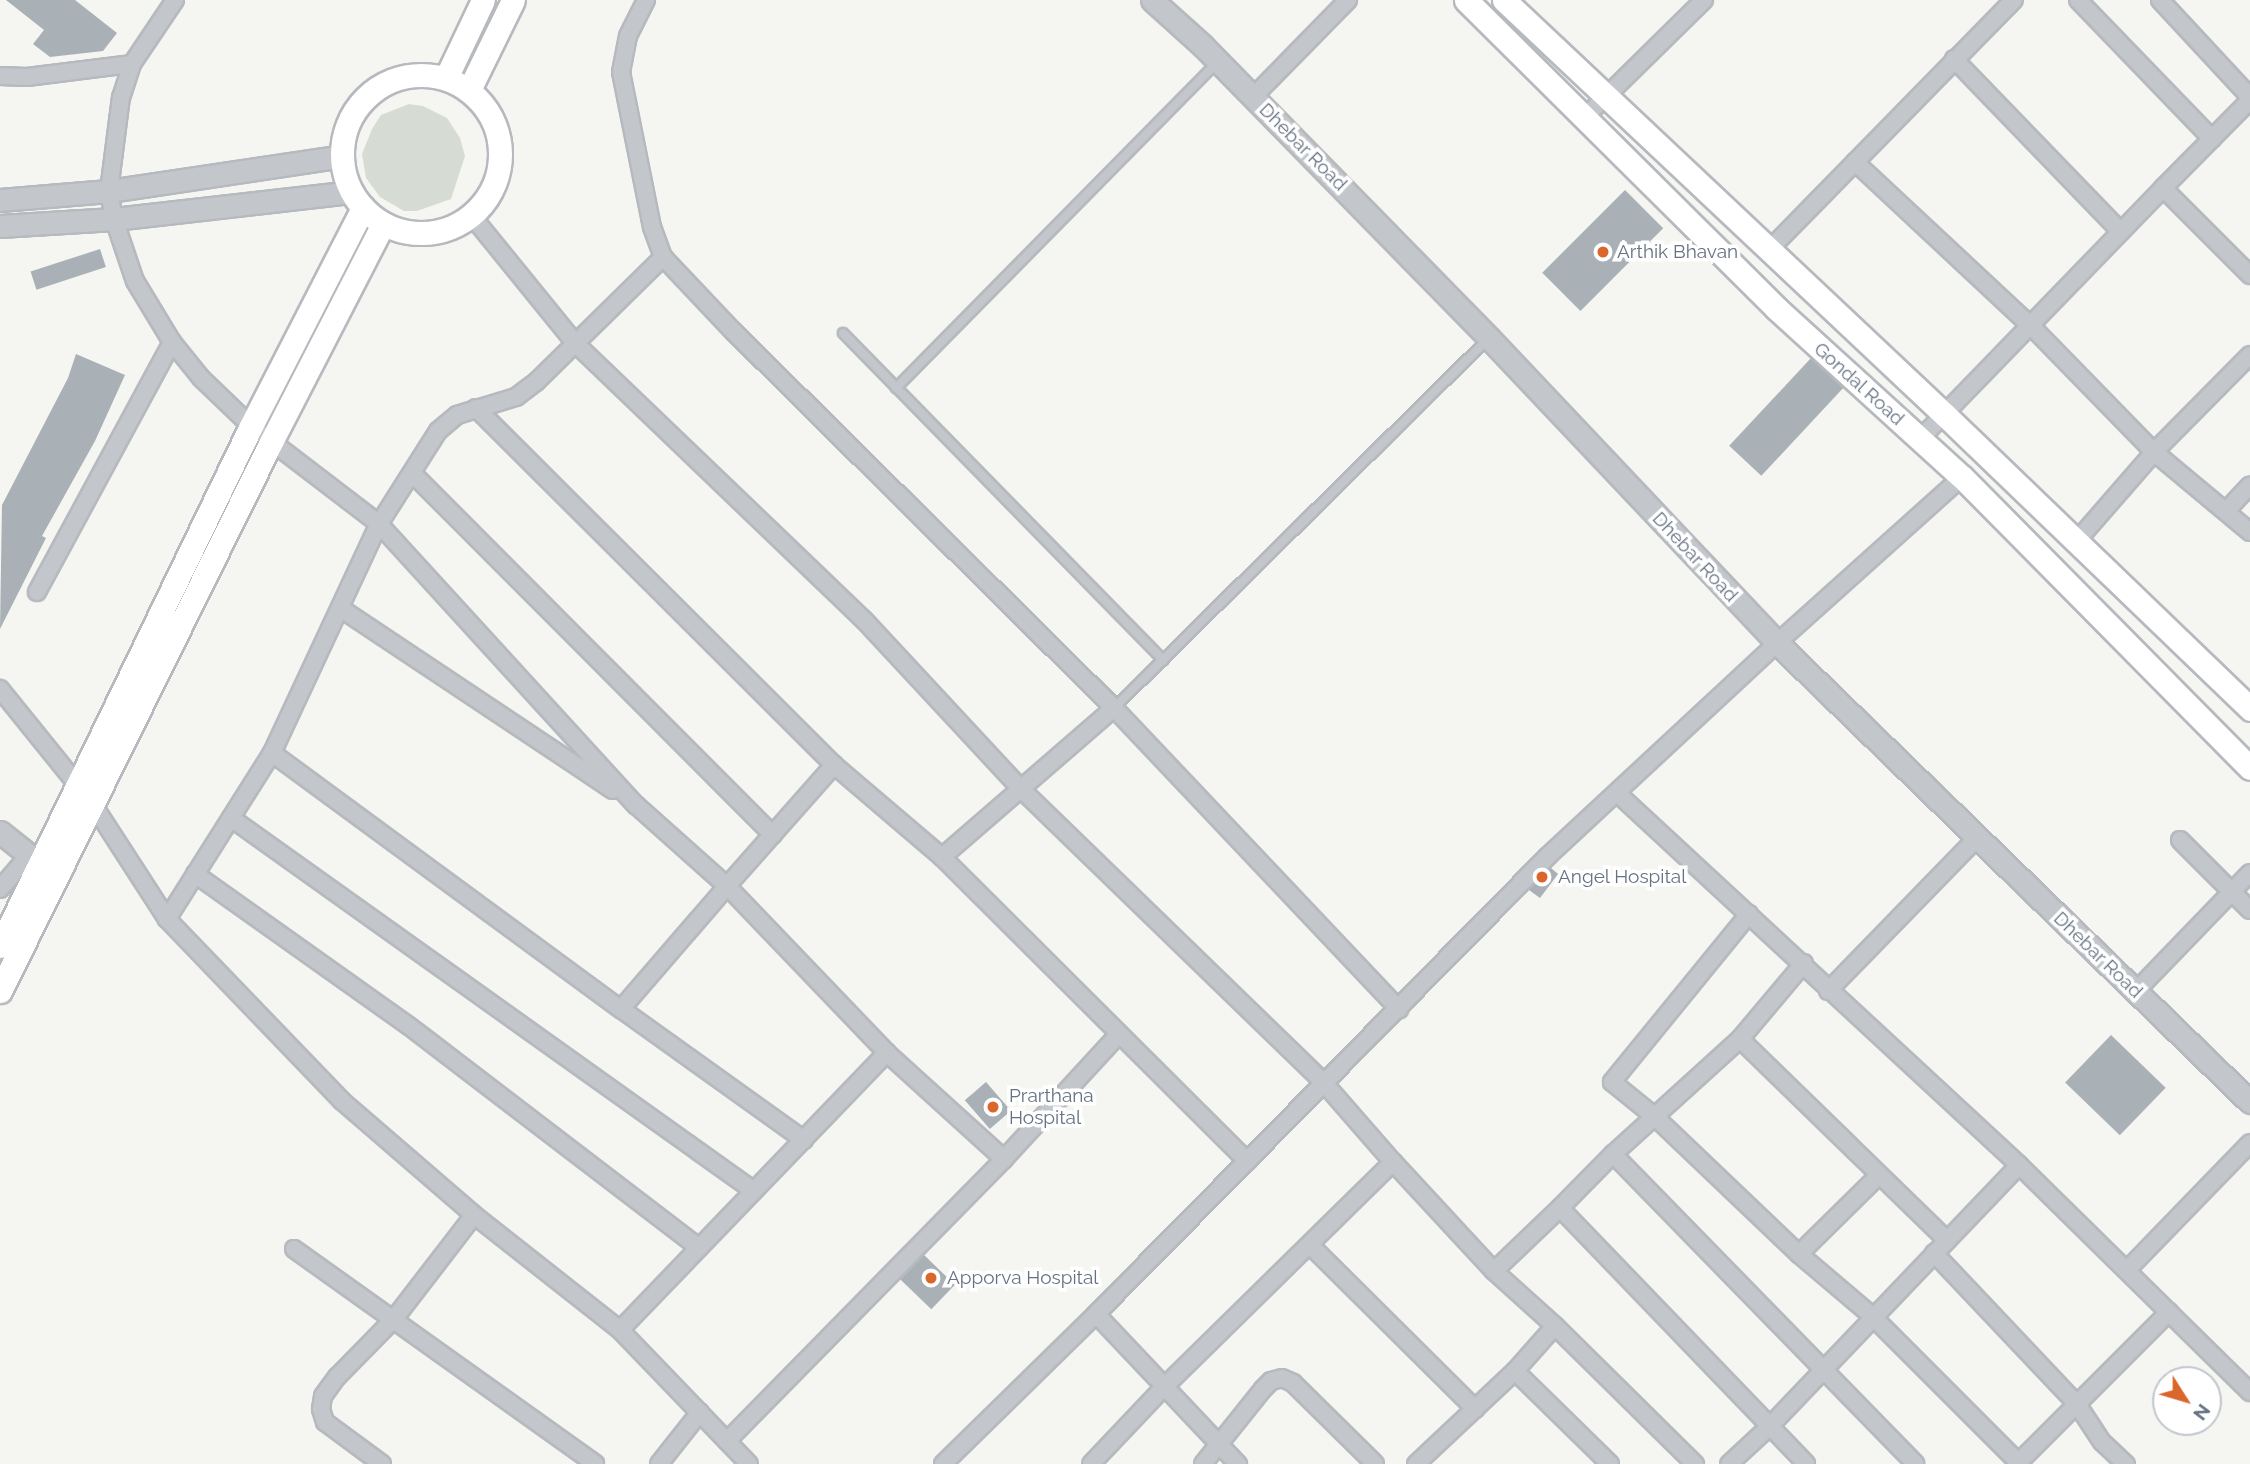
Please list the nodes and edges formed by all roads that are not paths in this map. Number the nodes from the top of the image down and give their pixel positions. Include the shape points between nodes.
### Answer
1 (175, 0) edge
2 (483, 0) edge
3 (513, 0) edge
4 (646, 0) edge
5 (1152, 0) edge
6 (1348, 0) edge
7 (1466, 0) edge
8 (1504, 0) edge
9 (1704, 0) edge
10 (2014, 0) edge
11 (2078, 0) edge
12 (2160, 0) edge
13 (1954, 59) junction
14 (1218, 61) junction
15 (132, 64) junction
16 (0, 76) edge
17 (446, 78) junction
18 (469, 90) junction
19 (1604, 95) junction
20 (1253, 97) junction
21 (2250, 98) edge
22 (1584, 118) junction
23 (2212, 139) junction
24 (342, 156) junction
25 (1855, 162) junction
26 (2163, 188) junction
27 (109, 191) junction
28 (0, 200) edge
29 (357, 200) junction
30 (471, 215) junction
31 (114, 219) junction
32 (383, 224) junction
33 (0, 226) edge
34 (2121, 232) junction
35 (1769, 250) junction
36 (663, 257) junction
37 (2250, 275) edge
38 (2032, 327) junction
39 (843, 333) dead end
40 (1489, 338) junction
41 (172, 342) junction
42 (575, 343) junction
43 (2250, 355) edge
44 (896, 388) junction
45 (476, 408) junction
46 (1945, 415) junction
47 (251, 426) junction
48 (1920, 439) junction
49 (271, 442) junction
50 (2154, 452) junction
51 (412, 473) junction
52 (1962, 477) junction
53 (2250, 485) edge
54 (2226, 510) junction
55 (379, 524) junction
56 (2250, 533) edge
57 (2075, 543) junction
58 (37, 592) dead end
59 (340, 608) junction
60 (1777, 643) junction
61 (1163, 660) junction
62 (0, 688) edge
63 (2246, 697) edge
64 (1114, 708) junction
65 (272, 753) junction
66 (834, 765) junction
67 (2250, 768) edge
68 (1020, 788) junction
69 (1616, 793) junction
70 (85, 794) junction
71 (636, 805) junction
72 (230, 818) junction
73 (0, 832) edge
74 (773, 835) junction
75 (1977, 838) junction
76 (2180, 840) dead end
77 (942, 857) junction
78 (42, 865) junction
79 (2250, 873) edge
80 (195, 874) junction
81 (727, 886) junction
82 (0, 889) edge
83 (2232, 892) junction
84 (2250, 910) edge
85 (1749, 914) junction
86 (167, 919) junction
87 (0, 946) edge
88 (1804, 963) junction
89 (0, 990) edge
90 (2136, 991) junction
91 (1828, 992) junction
92 (621, 1009) junction
93 (1399, 1009) junction
94 (1119, 1034) junction
95 (1740, 1039) junction
96 (887, 1053) junction
97 (1324, 1083) junction
98 (2250, 1102) edge
99 (1654, 1116) junction
100 (804, 1140) junction
101 (2250, 1143) edge
102 (1613, 1154) junction
103 (1004, 1159) junction
104 (1247, 1161) junction
105 (1393, 1162) junction
106 (2019, 1165) junction
107 (1879, 1175) junction
108 (754, 1191) junction
109 (1560, 1208) junction
110 (474, 1215) junction
111 (1947, 1240) junction
112 (1310, 1245) junction
113 (699, 1248) junction
114 (294, 1249) dead end
115 (1934, 1253) junction
116 (1799, 1254) junction
117 (2127, 1269) junction
118 (1494, 1271) junction
119 (2169, 1312) junction
120 (1096, 1314) junction
121 (1872, 1317) junction
122 (394, 1319) junction
123 (1555, 1326) junction
124 (620, 1330) junction
125 (1825, 1368) junction
126 (1516, 1371) junction
127 (1164, 1387) junction
128 (2250, 1392) edge
129 (2077, 1404) junction
130 (1475, 1409) junction
131 (699, 1412) junction
132 (1769, 1427) junction
133 (727, 1441) junction
134 (1217, 1446) junction
135 (382, 1464) edge
136 (595, 1464) edge
137 (659, 1464) edge
138 (749, 1464) edge
139 (943, 1464) edge
140 (1091, 1464) edge
141 (1203, 1464) edge
142 (1238, 1464) edge
143 (1375, 1464) edge
144 (1416, 1464) edge
145 (1610, 1464) edge
146 (1695, 1464) edge
147 (1729, 1464) edge
148 (1806, 1464) edge
149 (1915, 1464) edge
150 (2018, 1464) edge
151 (2126, 1464) edge

1 - 15 street
2 - 17 main road
3 - 18 main road
4 - 36 street via 628,36 621,72 652,227
5 - 14 street, Dhebar Road
6 - 20 street
7 - 22 main road, Gondal Road
8 - 19 main road, Gondal Road
9 - 19 street
10 - 13 street
11 - 23 street
12 - 21 street
13 - 25 street
13 - 34 street
14 - 20 street, Dhebar Road
14 - 44 lane
15 - 16 street
15 - 27 street via 121,97
17 - 18 main road
17 - 24 main road via 396,79 374,90 356,108 345,131
18 - 30 main road via 496,128 500,152 497,176
19 - 22 street
19 - 35 main road, Gondal Road
20 - 40 street, Dhebar Road
21 - 23 street
22 - 48 main road, Gondal Road via 1776,309
23 - 26 street
24 - 27 street
24 - 29 main road
25 - 35 street
25 - 38 street
26 - 34 street
26 - 37 street
27 - 28 street
27 - 31 street
29 - 31 street
29 - 32 main road
29 - 47 main road
30 - 32 main road via 452,227 429,233
30 - 42 street
31 - 33 street
31 - 41 street via 135,281
32 - 49 main road
34 - 38 street
35 - 46 main road, Gondal Road
36 - 42 street
36 - 64 street
38 - 46 street
38 - 50 street
39 - 44 lane
40 - 60 street, Dhebar Road
40 - 61 lane
41 - 47 street via 213,392
41 - 58 street
42 - 45 street via 516,397
42 - 68 street via 864,620
43 - 50 street
44 - 61 lane
45 - 51 street via 457,415 438,431
45 - 66 street
46 - 48 street
46 - 57 main road, Gondal Road
47 - 49 street
47 - 70 main road
48 - 52 main road, Gondal Road
49 - 55 street
49 - 70 main road
50 - 54 street
50 - 57 street
51 - 55 street
51 - 74 street
52 - 60 street
52 - 67 main road, Gondal Road
53 - 54 street
54 - 56 street
55 - 59 street
55 - 71 street
57 - 63 main road, Gondal Road
59 - 65 street
59 - 71 street
60 - 69 street
60 - 75 street, Dhebar Road
61 - 64 lane
62 - 70 street
64 - 68 street
64 - 93 street
65 - 72 street
65 - 92 street
66 - 74 street
66 - 77 street
68 - 77 street
68 - 97 street
69 - 85 street
69 - 93 street
70 - 78 main road
70 - 86 street
71 - 81 street
72 - 80 street
72 - 108 street
73 - 78 street
74 - 81 street
75 - 90 street, Dhebar Road
75 - 91 street
76 - 83 street
77 - 94 street
78 - 82 street
78 - 87 main road
78 - 89 main road
79 - 83 street
80 - 86 street
80 - 113 street via 409,1026
81 - 92 street
81 - 96 street
83 - 84 street
83 - 90 street
85 - 88 street
85 - 99 street via 1612,1082
86 - 110 street via 342,1101
88 - 91 street
88 - 95 street
90 - 98 street, Dhebar Road
91 - 106 street
92 - 100 street
93 - 97 street
94 - 103 street
94 - 104 street
95 - 99 street
95 - 107 street
96 - 100 street
96 - 103 street
97 - 104 street
97 - 105 street
99 - 102 street
99 - 116 street
100 - 108 street
101 - 117 street
102 - 109 street
102 - 125 street
103 - 133 street
104 - 120 street
105 - 112 street
105 - 118 street
106 - 111 street
106 - 117 street
107 - 111 street
107 - 116 street
108 - 113 street
109 - 118 street
109 - 132 street
110 - 122 street
110 - 124 street
111 - 115 street
112 - 127 street
112 - 130 street
113 - 124 street
114 - 122 street
115 - 121 street
115 - 129 street
116 - 121 street
117 - 119 street
118 - 123 street
119 - 128 street
119 - 129 street
120 - 127 street
120 - 139 street
121 - 125 street
121 - 150 street
122 - 135 street via 337,1377 323,1396 321,1409 326,1422
122 - 136 street
123 - 126 street
123 - 146 street
124 - 131 street
125 - 132 street
125 - 149 street
126 - 130 street
126 - 145 street
127 - 134 street
127 - 140 street
129 - 150 street
129 - 151 street via 2102,1442
130 - 144 street
131 - 133 street
131 - 137 street
132 - 147 street
132 - 148 street
133 - 138 street
134 - 141 street
134 - 142 street
134 - 143 street via 1271,1381 1282,1378 1293,1383

